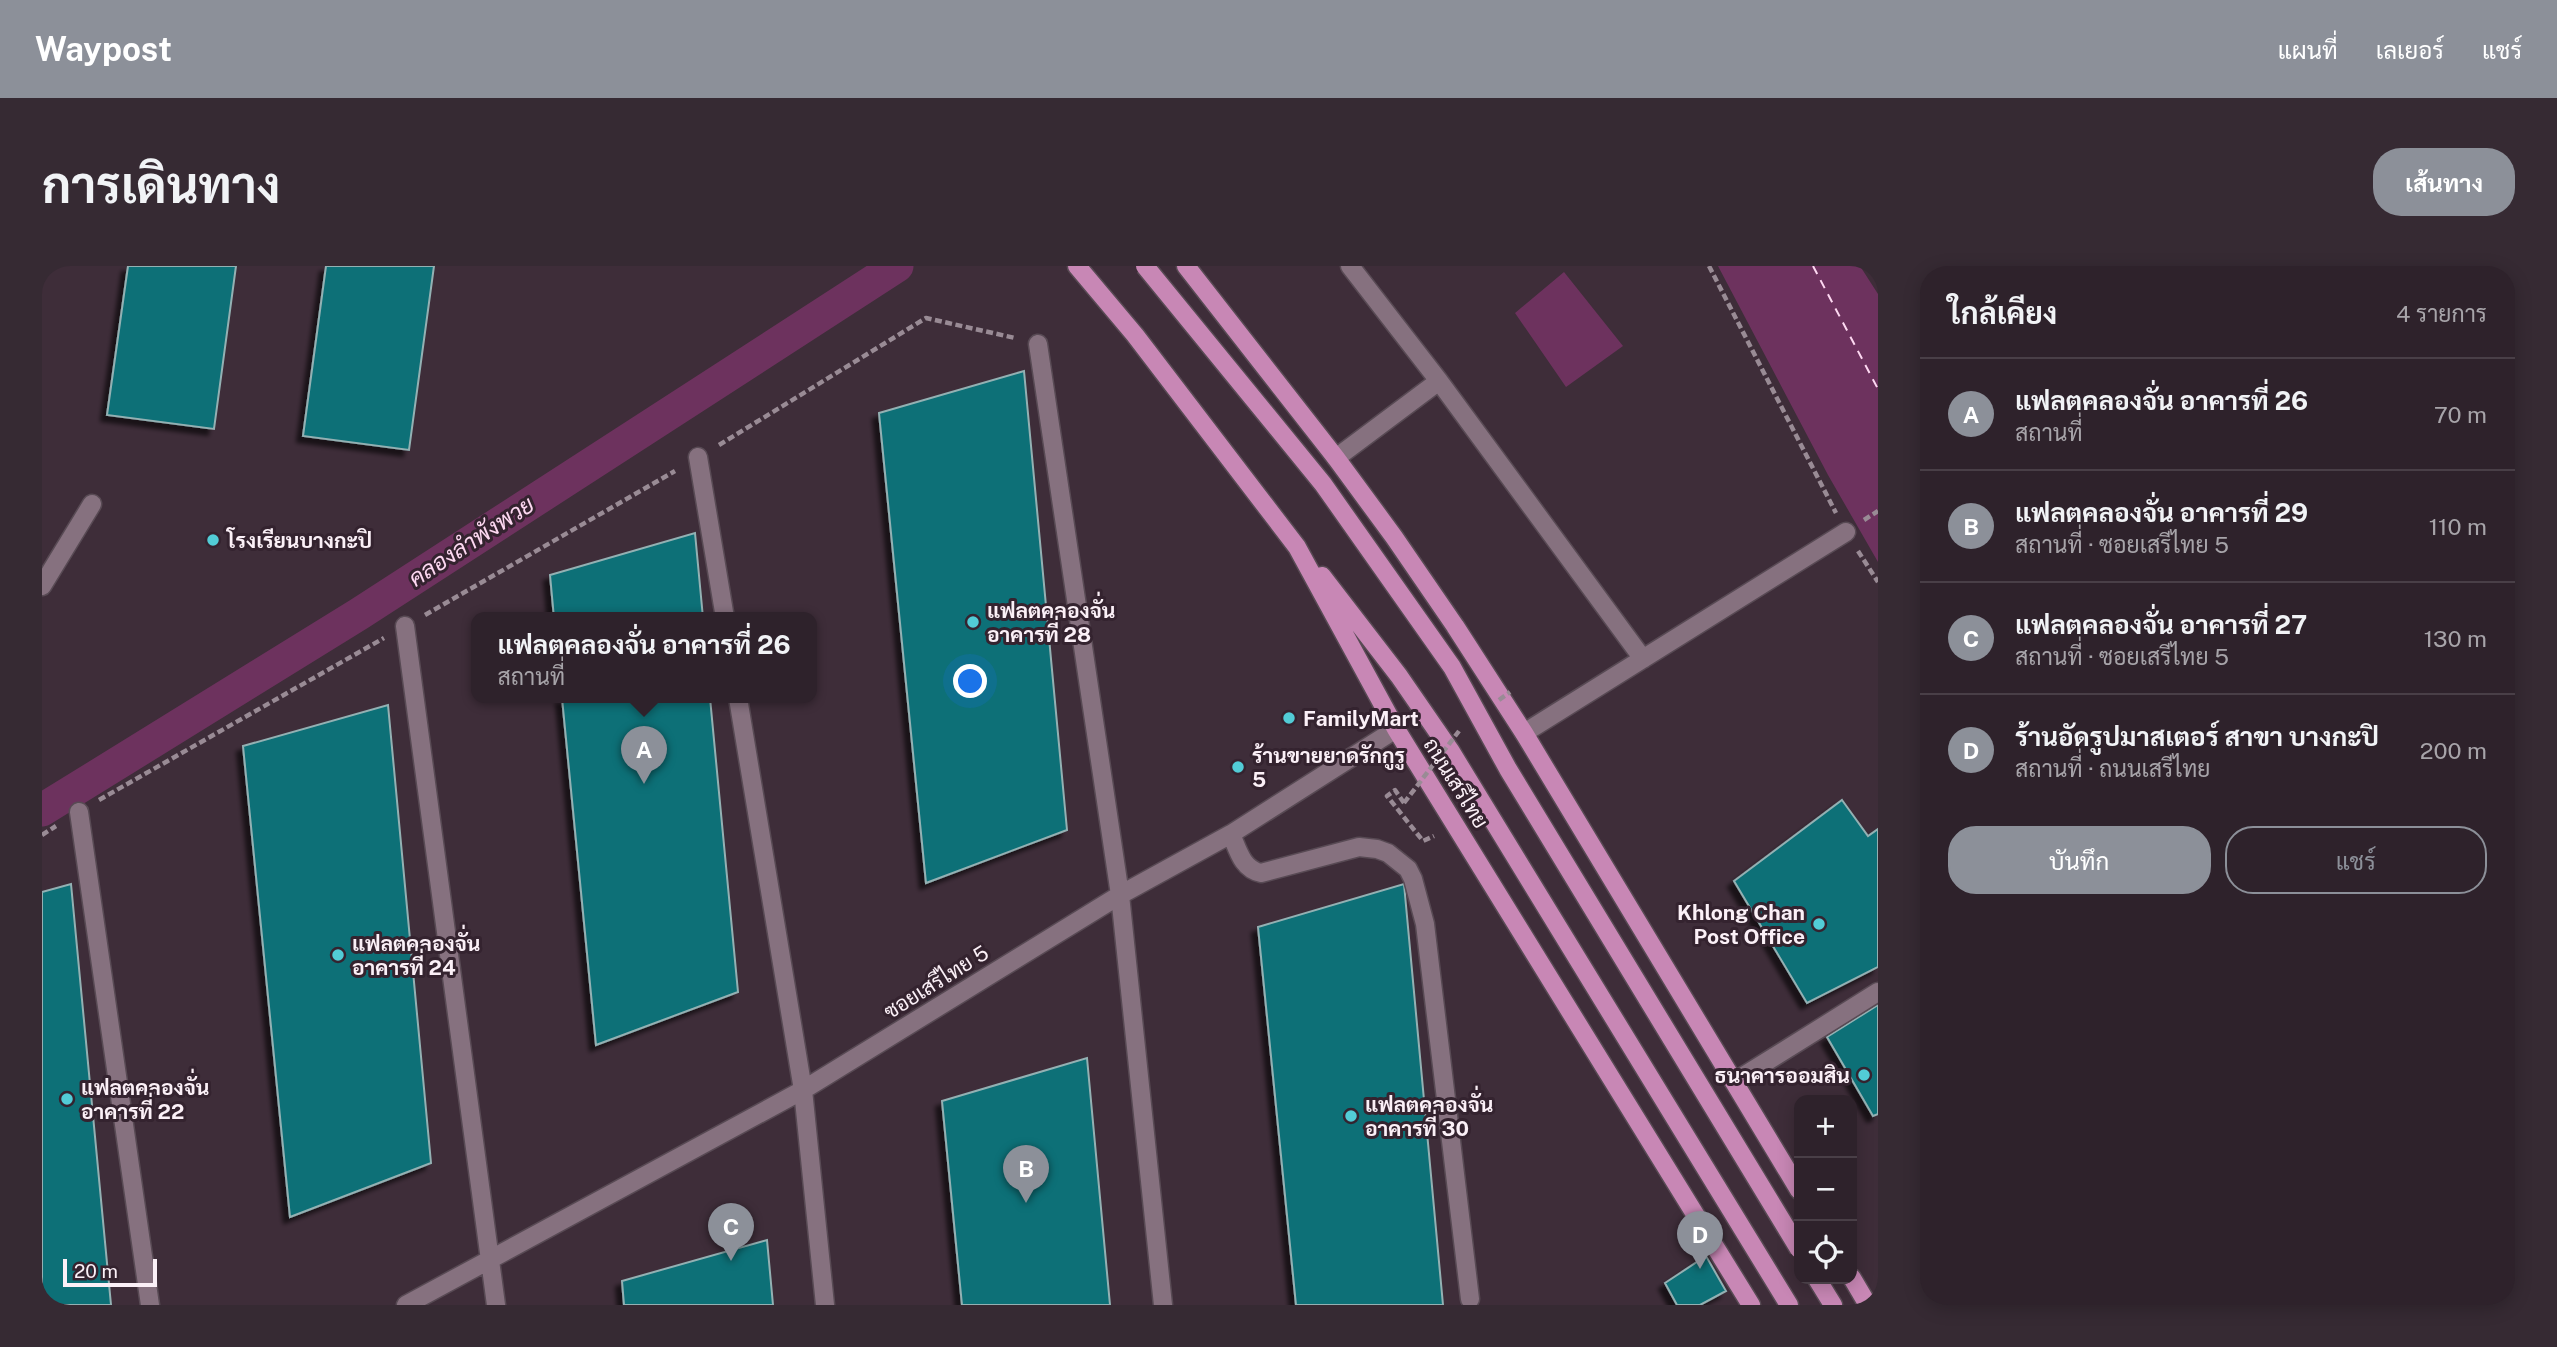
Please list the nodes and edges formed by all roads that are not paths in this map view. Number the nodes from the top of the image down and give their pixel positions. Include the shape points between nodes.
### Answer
1 (1077, 266) edge
2 (1145, 266) edge
3 (1186, 266) edge
4 (1350, 266) edge
5 (1038, 344) road end
6 (1439, 381) junction
7 (698, 457) road end
8 (1336, 458) junction
9 (92, 504) dead end
10 (1846, 532) road end
11 (1297, 547) junction
12 (42, 586) edge
13 (723, 612) edge
14 (405, 626) road end
15 (1643, 659) junction
16 (739, 703) edge
17 (1396, 729) junction
18 (1524, 733) junction
19 (79, 812) road end
20 (1231, 834) junction
21 (1120, 895) junction
22 (1878, 992) edge
23 (1734, 1082) junction
24 (803, 1090) junction
25 (1794, 1182) edge
26 (1794, 1241) edge
27 (490, 1258) junction
28 (1820, 1284) edge
29 (1856, 1284) edge
30 (1470, 1299) dead end
31 (1746, 1303) edge
32 (150, 1305) edge
33 (406, 1305) edge
34 (496, 1305) edge
35 (825, 1305) edge
36 (1163, 1305) edge
37 (1789, 1305) edge
38 (1833, 1305) edge
39 (1868, 1305) edge

1 - 11 main road, ถนนเสรีไทย
2 - 26 main road, bridge via 1323,484 1452,667 1508,769
3 - 8 main road
4 - 6 street
5 - 21 street
6 - 8 street
6 - 15 street
7 - 13 street
8 - 18 main road via 1402,548
9 - 12 street
10 - 15 street
11 - 17 main road, ถนนเสรีไทย
11 - 37 main road via 1351,611 1450,750
14 - 27 street
15 - 18 street
16 - 24 street
17 - 20 street, ซอยเสรีไทย 5
17 - 31 main road, ถนนเสรีไทย
18 - 23 main road
19 - 32 street
20 - 21 street, ซอยเสรีไทย 5
20 - 30 street via 1245,865 1261,873 1359,847 1388,853 1408,869 1425,925
21 - 24 street, ซอยเสรีไทย 5
21 - 36 street
22 - 23 street
23 - 25 main road
24 - 27 street, ซอยเสรีไทย 5
24 - 35 street
27 - 33 street, ซอยเสรีไทย 5
27 - 34 street
28 - 38 main road
29 - 39 main road

